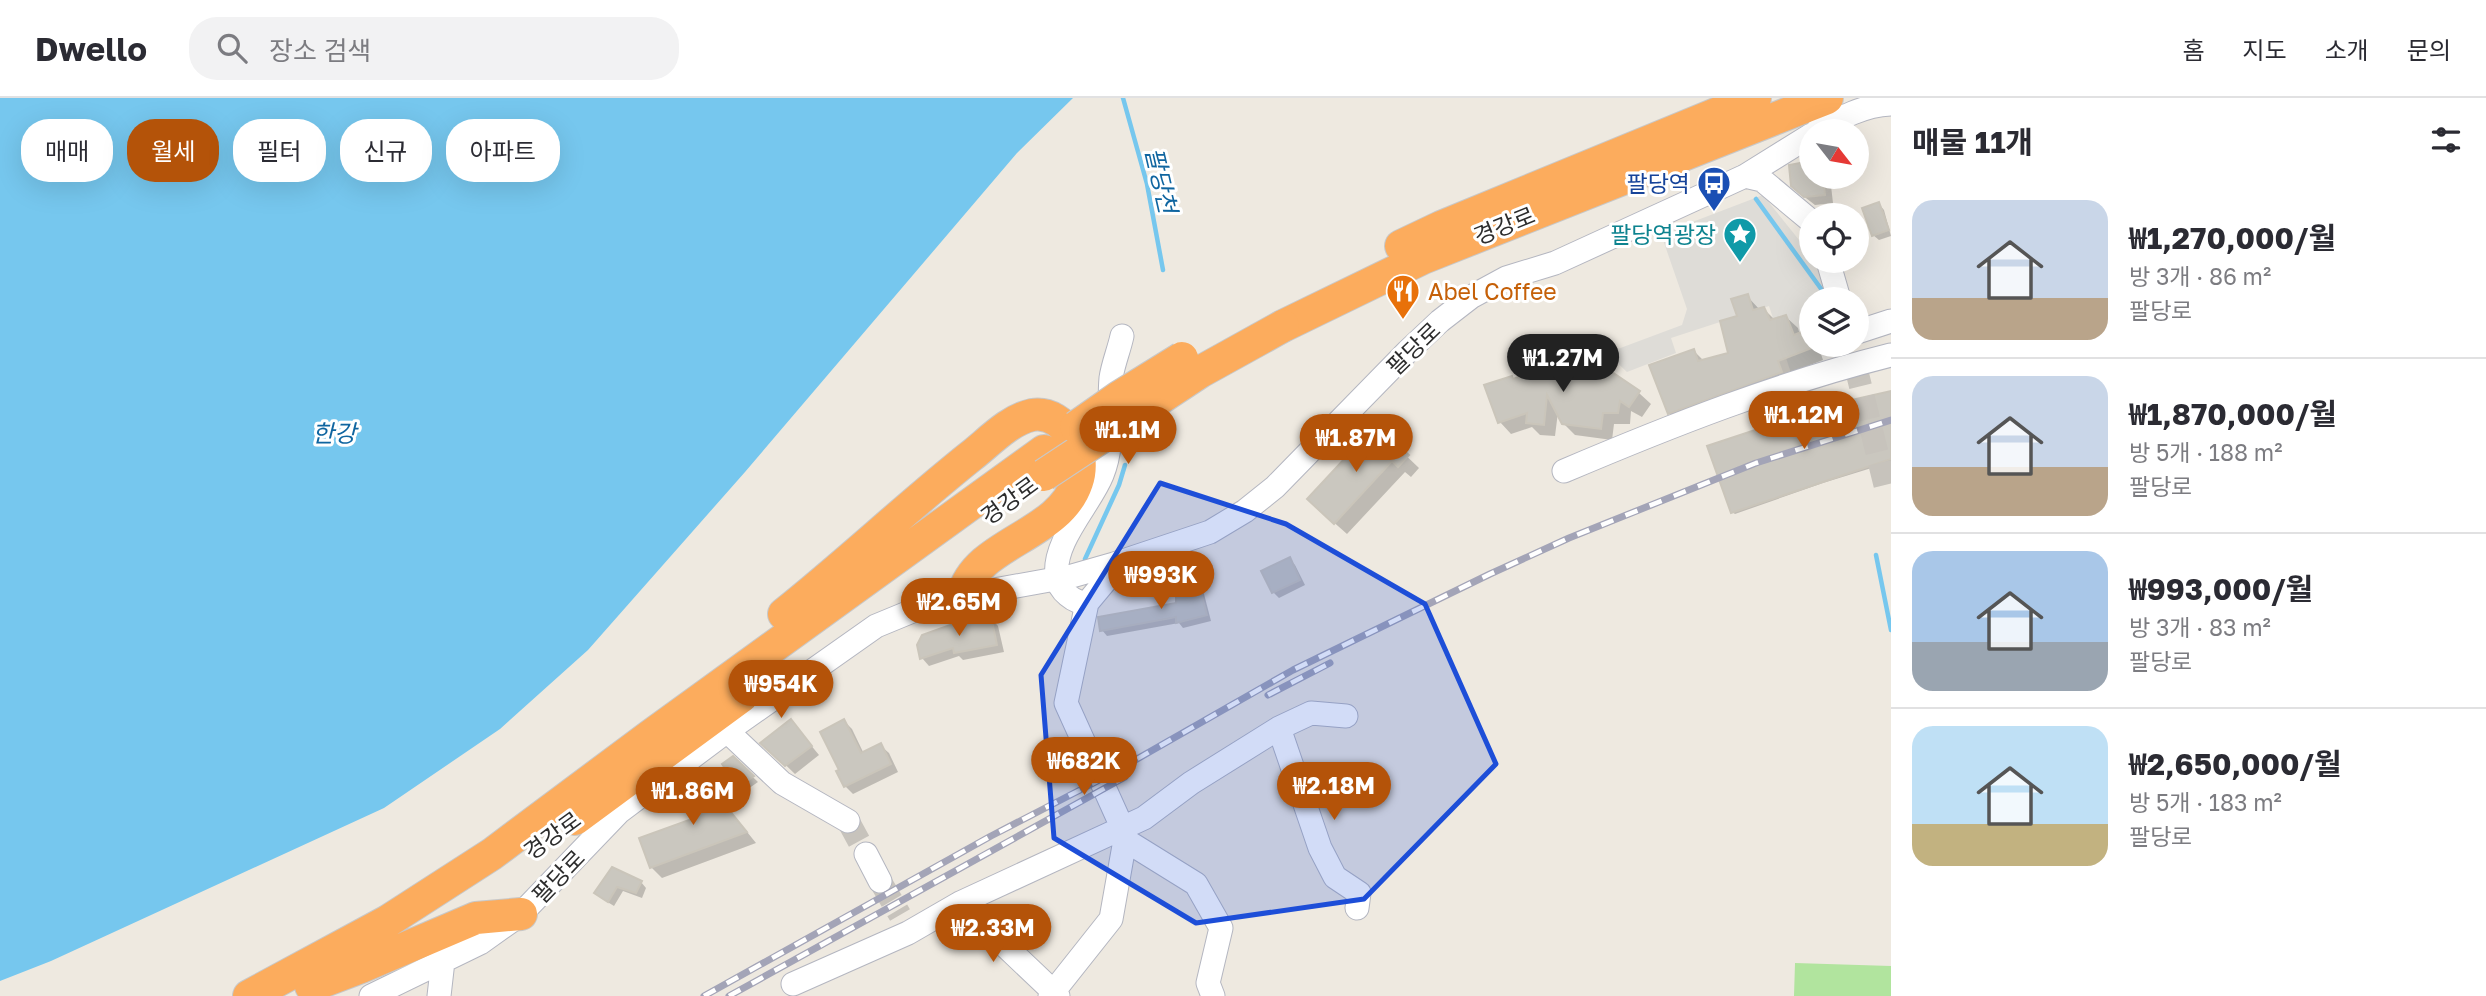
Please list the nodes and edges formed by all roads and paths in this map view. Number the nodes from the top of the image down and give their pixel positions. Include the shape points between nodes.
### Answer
1 (1755, 98) edge
2 (1827, 98) edge
3 (1891, 104) edge
4 (1839, 119) edge
5 (1799, 142) edge
6 (1745, 176) junction
7 (1799, 211) edge
8 (1282, 315) junction
9 (1891, 321) edge
10 (1869, 334) edge
11 (1122, 336) dead end
12 (1891, 355) edge
13 (1044, 463) junction
14 (1564, 471) dead end
15 (1106, 566) junction
16 (1064, 576) junction
17 (963, 595) junction
18 (1087, 603) junction
19 (1346, 716) dead end
20 (1279, 728) junction
21 (727, 731) junction
22 (650, 736) junction
23 (848, 821) tunnel mouth
24 (1124, 834) junction
25 (866, 854) tunnel mouth
26 (880, 881) tunnel mouth
27 (960, 903) junction
28 (1357, 908) dead end
29 (521, 914) junction
30 (443, 961) junction
31 (793, 984) dead end
32 (298, 986) edge
33 (1054, 994) edge
34 (225, 996) edge
35 (249, 996) edge
36 (371, 996) edge
37 (439, 996) edge
38 (1213, 996) edge

1 - 8 highway, 경강로 via 1441,227
2 - 8 highway, 경강로
3 - 4 street via 1878,104
5 - 6 street, 팔당로
6 - 7 street via 1762,180
6 - 15 street, 팔당로 via 1471,297 1408,351 1292,471 1245,511 1210,531
8 - 13 highway, 경강로, bridge via 1200,347 1119,397
9 - 10 street
11 - 16 street via 1111,378 1111,431 1103,473 1063,545
12 - 14 street via 1672,425
13 - 22 highway, 경강로
13 - 32 highway, 경강로 via 542,844 433,917
15 - 16 street, 팔당로
15 - 18 street via 1107,579
16 - 17 street, 팔당로
16 - 18 street via 1066,593
17 - 21 street, 팔당로 via 876,626
17 - 22 highway via 966,582 980,566 1065,506 1077,483 1080,464 1075,441 1059,421 1034,415 1016,421 698,683
18 - 24 street via 1066,703
19 - 20 street via 1311,713
20 - 24 street via 1191,783
20 - 28 street via 1320,848 1335,877 1359,892
21 - 23 street via 782,783
21 - 29 street, 팔당로 via 619,812
22 - 32 highway, 경강로 via 492,854
24 - 27 street
24 - 33 street via 1111,919
24 - 38 street via 1196,884 1221,928 1208,983
25 - 26 street
27 - 31 street via 904,924
27 - 33 street
29 - 30 street, 팔당로 via 480,943
29 - 32 highway via 475,918 360,967
30 - 36 street, 팔당로
30 - 37 street
32 - 34 highway
32 - 35 highway, 경강로

